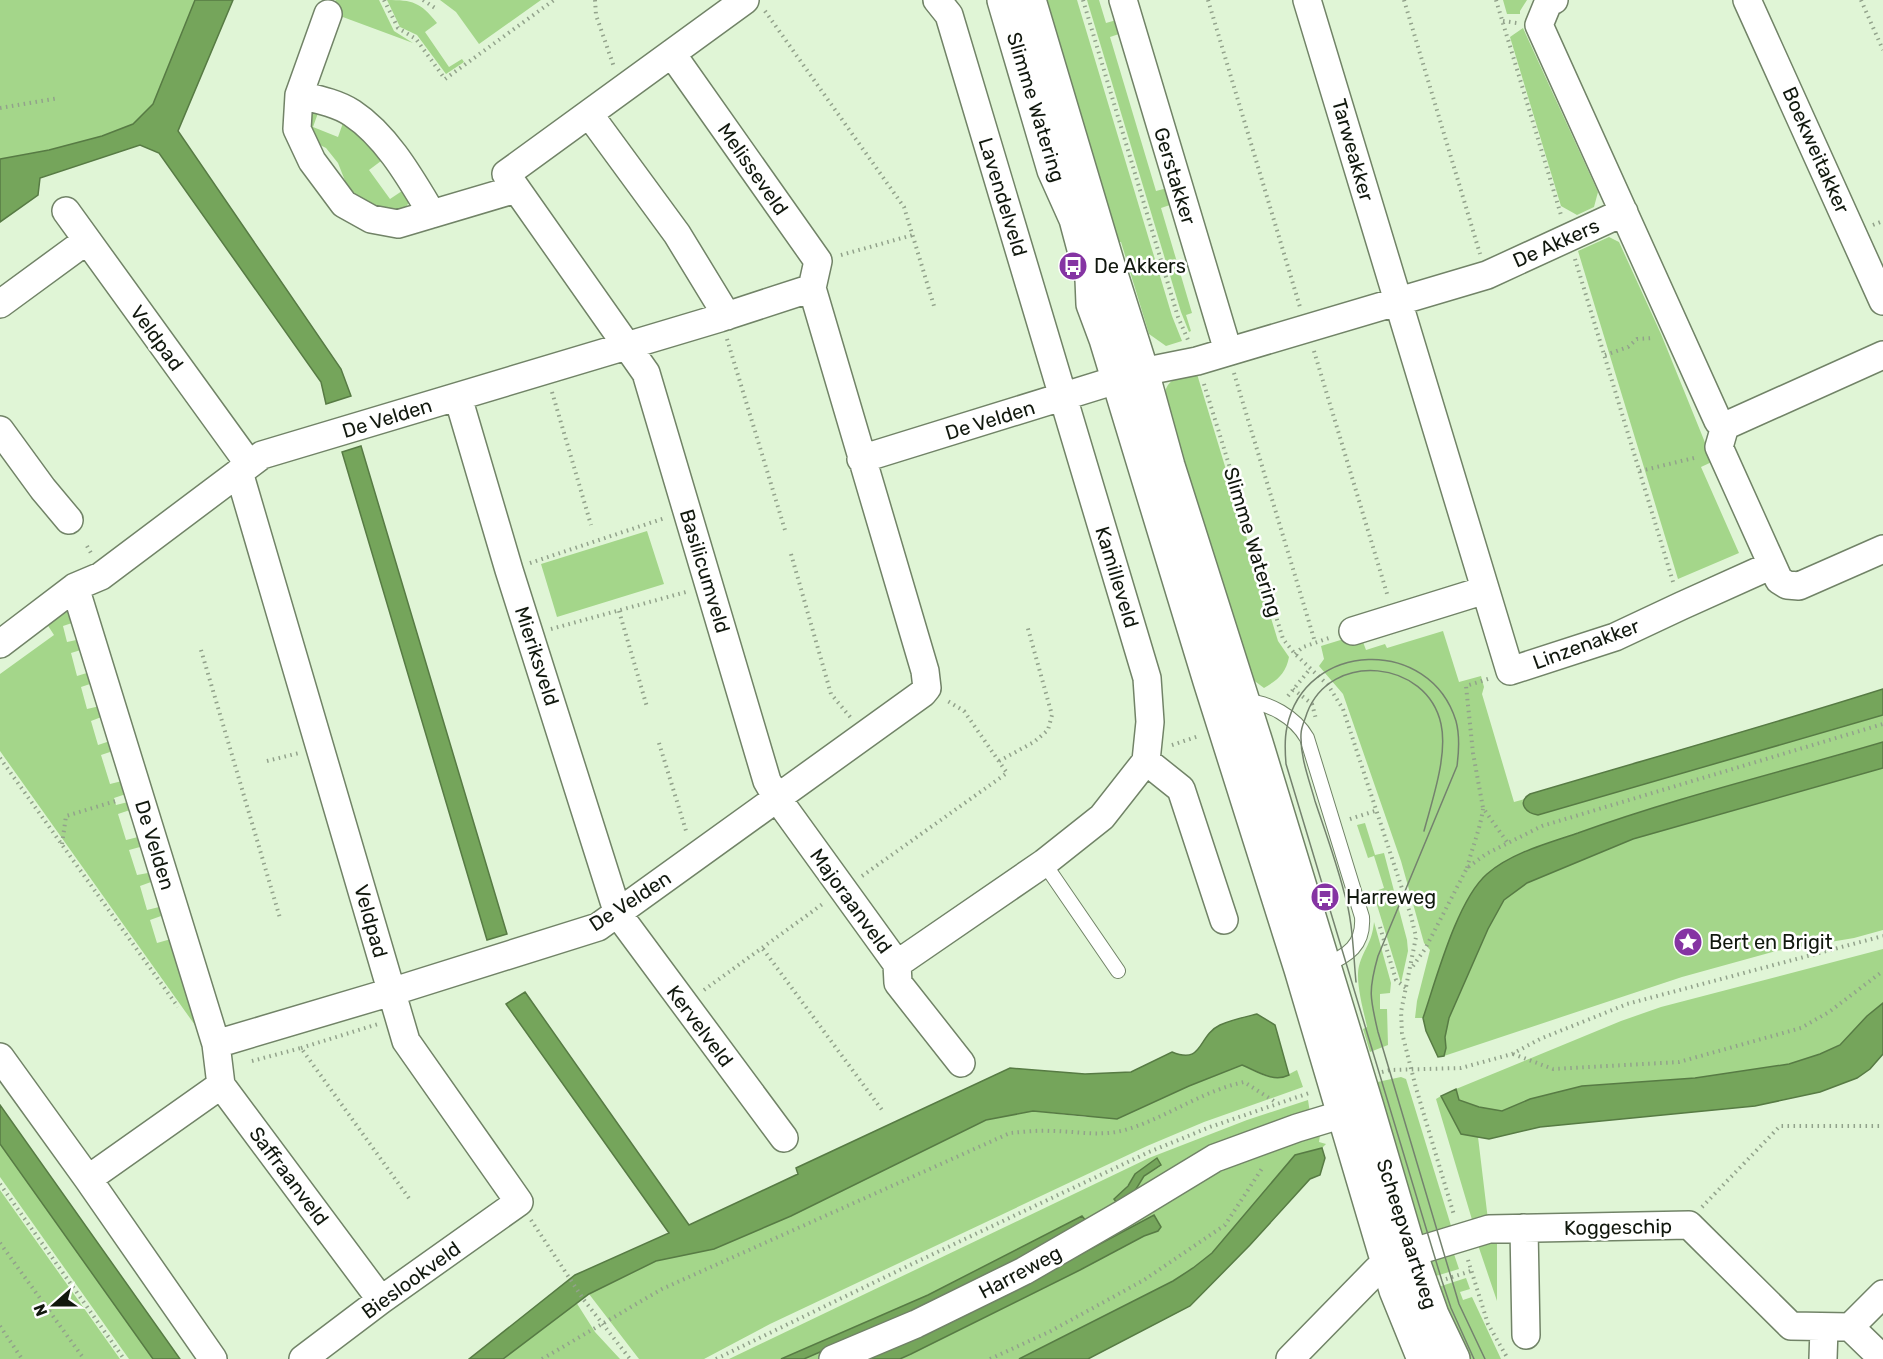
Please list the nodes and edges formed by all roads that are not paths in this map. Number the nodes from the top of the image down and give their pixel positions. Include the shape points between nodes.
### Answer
1 (937, 0) edge
2 (1004, 0) edge
3 (1029, 0) edge
4 (1123, 0) edge
5 (1307, 0) edge
6 (1554, 0) edge
7 (1747, 0) edge
8 (754, 5) edge
9 (328, 14) dead end
10 (672, 54) junction
11 (299, 94) junction
12 (589, 114) junction
13 (511, 182) junction
14 (66, 212) dead end
15 (1624, 212) junction
16 (432, 214) junction
17 (86, 241) junction
18 (812, 288) junction
19 (1398, 301) junction
20 (1883, 301) edge
21 (0, 304) edge
22 (724, 317) junction
23 (628, 346) junction
24 (1228, 351) junction
25 (1883, 355) edge
26 (1130, 376) junction
27 (1063, 397) junction
28 (458, 398) junction
29 (0, 430) edge
30 (1722, 436) junction
31 (861, 459) junction
32 (244, 468) junction
33 (69, 520) dead end
34 (1883, 549) edge
35 (1772, 565) junction
36 (75, 587) junction
37 (1485, 590) junction
38 (1353, 631) road end
39 (0, 644) edge
40 (1243, 701) junction
41 (1146, 761) junction
42 (777, 798) junction
43 (1044, 863) junction
44 (618, 914) junction
45 (1224, 920) dead end
46 (897, 964) junction
47 (1312, 968) junction
48 (1118, 971) dead end
49 (391, 992) junction
50 (216, 1044) junction
51 (0, 1057) edge
52 (961, 1063) dead end
53 (220, 1078) junction
54 (1355, 1111) junction
55 (783, 1138) dead end
56 (88, 1179) junction
57 (519, 1202) joint
58 (1524, 1228) junction
59 (1399, 1258) junction
60 (1883, 1294) edge
61 (381, 1300) junction
62 (1824, 1328) junction
63 (1850, 1328) junction
64 (1527, 1335) dead end
65 (213, 1359) edge
66 (303, 1359) edge
67 (833, 1359) edge
68 (1290, 1359) edge
69 (1424, 1359) edge
70 (1453, 1359) edge
71 (1823, 1359) edge
72 (1883, 1359) edge

1 - 27 street, Lavendelveld via 949,15
2 - 26 street, Slimme Watering via 1054,170 1076,219 1092,279 1094,304
3 - 26 street, Slimme Watering via 1108,265
4 - 24 street, Gerstakker
5 - 19 street, Tarweakker
6 - 15 street, De Akkers via 1548,3 1539,26
7 - 20 street, Boekweitakker
8 - 10 street via 723,15
9 - 11 street
10 - 12 street
10 - 18 street, Melisseveld via 818,261
11 - 16 street via 351,112 372,130 412,180
11 - 16 street via 297,129 312,161 344,204 371,219 398,224
12 - 13 street
12 - 22 street via 677,234
13 - 16 street
13 - 23 street, Basilicumveld
14 - 17 street, Veldpad
15 - 19 street, De Akkers via 1487,274
15 - 30 street, De Akkers
17 - 21 street
17 - 32 street, Veldpad
18 - 22 street, De Velden
18 - 31 street
19 - 24 street, De Akkers
19 - 37 street, Linzenakker
22 - 23 street, De Velden
23 - 28 street, De Velden
23 - 42 street, Basilicumveld via 646,373 768,780
24 - 26 street, De Akkers
25 - 30 street
26 - 27 street, De Velden
26 - 40 street, Slimme Watering via 1168,466
26 - 47 street, Slimme Watering via 1209,681
27 - 31 street, De Velden
27 - 41 street, Kamilleveld via 1147,678 1150,722
28 - 32 street, De Velden via 262,455
28 - 44 street, Mieriksveld
29 - 33 street
30 - 35 street, De Akkers
31 - 42 street, De Velden via 927,688
32 - 36 street, De Velden via 101,576
32 - 49 street, Veldpad
34 - 35 street, De Akkers via 1799,586 1779,580
35 - 37 street, Linzenakker via 1616,637 1510,671
36 - 39 street
36 - 50 street, De Velden
37 - 38 street
40 - 47 street, Slimme Watering
40 - 47 lane via 1275,710 1302,729 1307,738 1362,917 1363,929 1354,947 1343,958
41 - 43 street via 1102,817
41 - 45 street via 1181,789
42 - 44 street, De Velden
42 - 46 street, Majoraanveld
43 - 46 street
43 - 48 lane
44 - 49 street, De Velden via 598,927
44 - 55 street, Kervelveld
46 - 52 street, Majoraanveld via 898,983
47 - 54 street, Slimme Watering
49 - 50 street, De Velden
49 - 57 street, Veldpad via 406,1041
50 - 53 street, Saffraanveld
51 - 56 street
53 - 56 street
53 - 61 street, Saffraanveld
54 - 59 street, Scheepvaartweg
54 - 67 street, Harreweg via 1215,1158 1024,1271
56 - 65 street
57 - 61 street, Bieslookveld
58 - 59 street, Koggeschip via 1489,1229
58 - 62 street, Koggeschip via 1689,1225 1791,1326
58 - 64 street
59 - 68 street via 1377,1270
59 - 69 street, Scheepvaartweg via 1396,1290
59 - 70 street, Scheepvaartweg
60 - 63 street
61 - 66 street, Bieslookveld
62 - 63 street, Koggeschip
62 - 71 street
63 - 72 street

